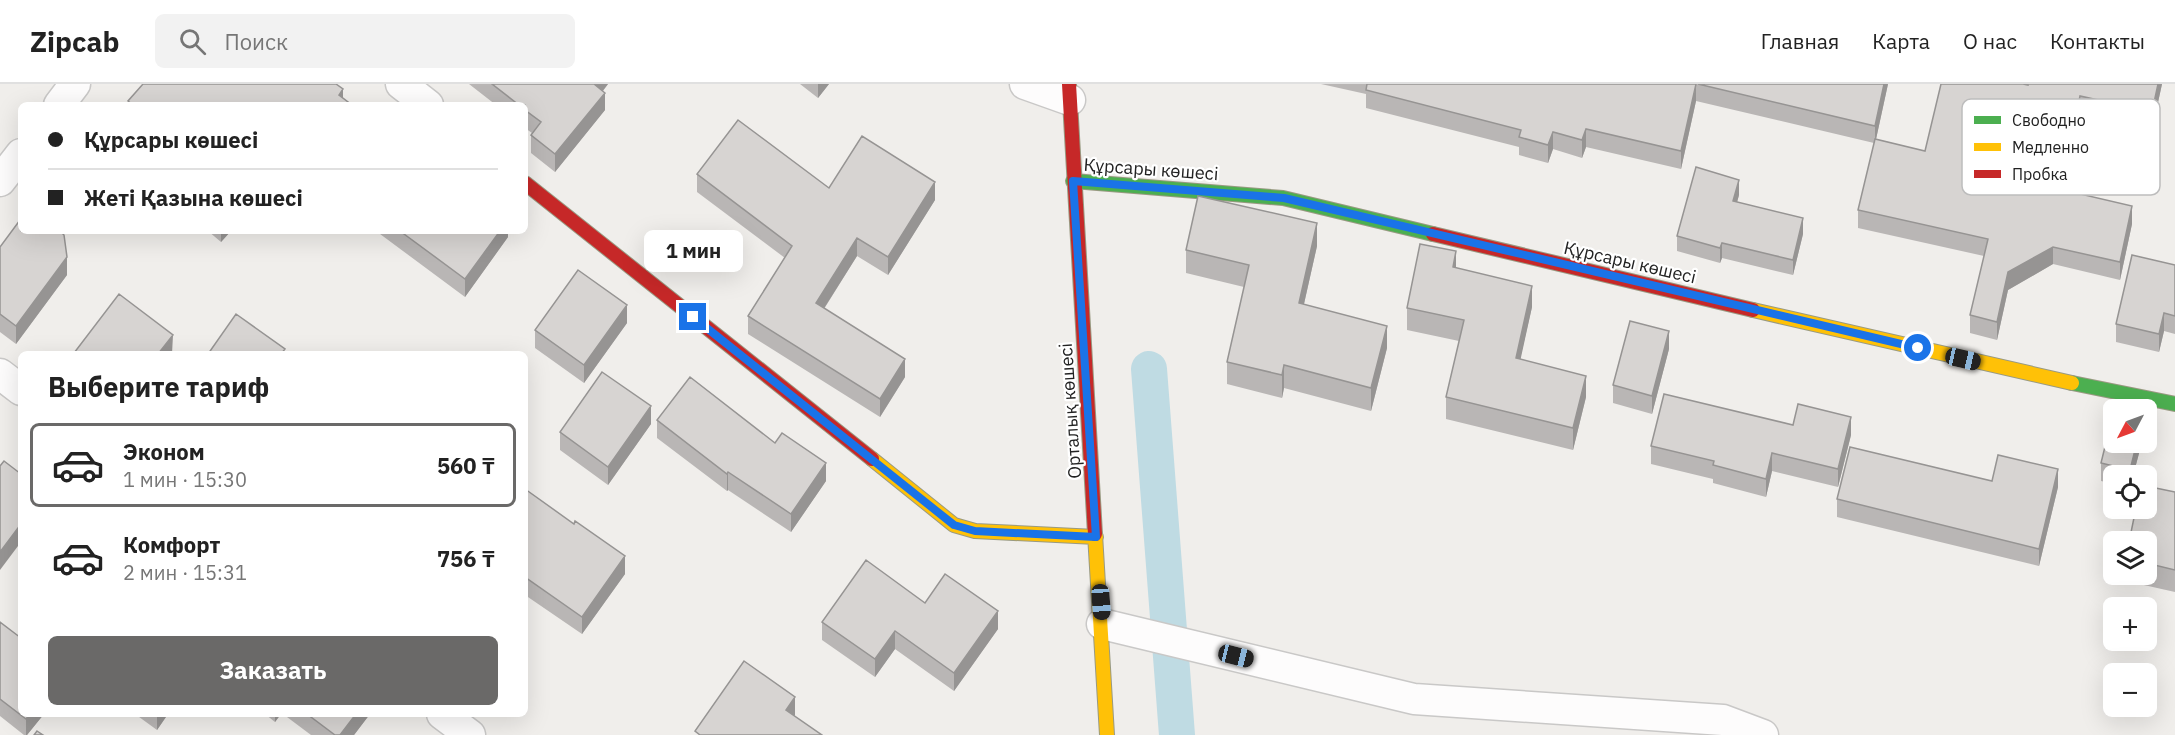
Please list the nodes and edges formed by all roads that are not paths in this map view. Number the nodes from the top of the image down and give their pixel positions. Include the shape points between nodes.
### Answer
1 (75, 84) edge
2 (401, 84) edge
3 (1025, 84) edge
4 (1069, 92) edge
5 (60, 102) edge
6 (424, 102) edge
7 (18, 158) edge
8 (1073, 181) junction
9 (0, 182) edge
10 (528, 185) edge
11 (0, 374) edge
12 (18, 388) edge
13 (2175, 404) edge
14 (1096, 537) junction
15 (1102, 624) junction
16 (446, 717) edge
17 (470, 735) edge
18 (1107, 735) edge
19 (1763, 735) edge

1 - 5 street
2 - 6 street
3 - 4 street
4 - 8 street, Орталық көшесі
7 - 9 street
8 - 13 street, Құрсары көшесі via 1284,198 2008,370
8 - 14 street, Орталық көшесі
10 - 14 street via 954,525 975,531
11 - 12 street
14 - 15 street, Орталық көшесі
15 - 18 street, Орталық көшесі
15 - 19 street via 1414,699 1723,720
16 - 17 street

